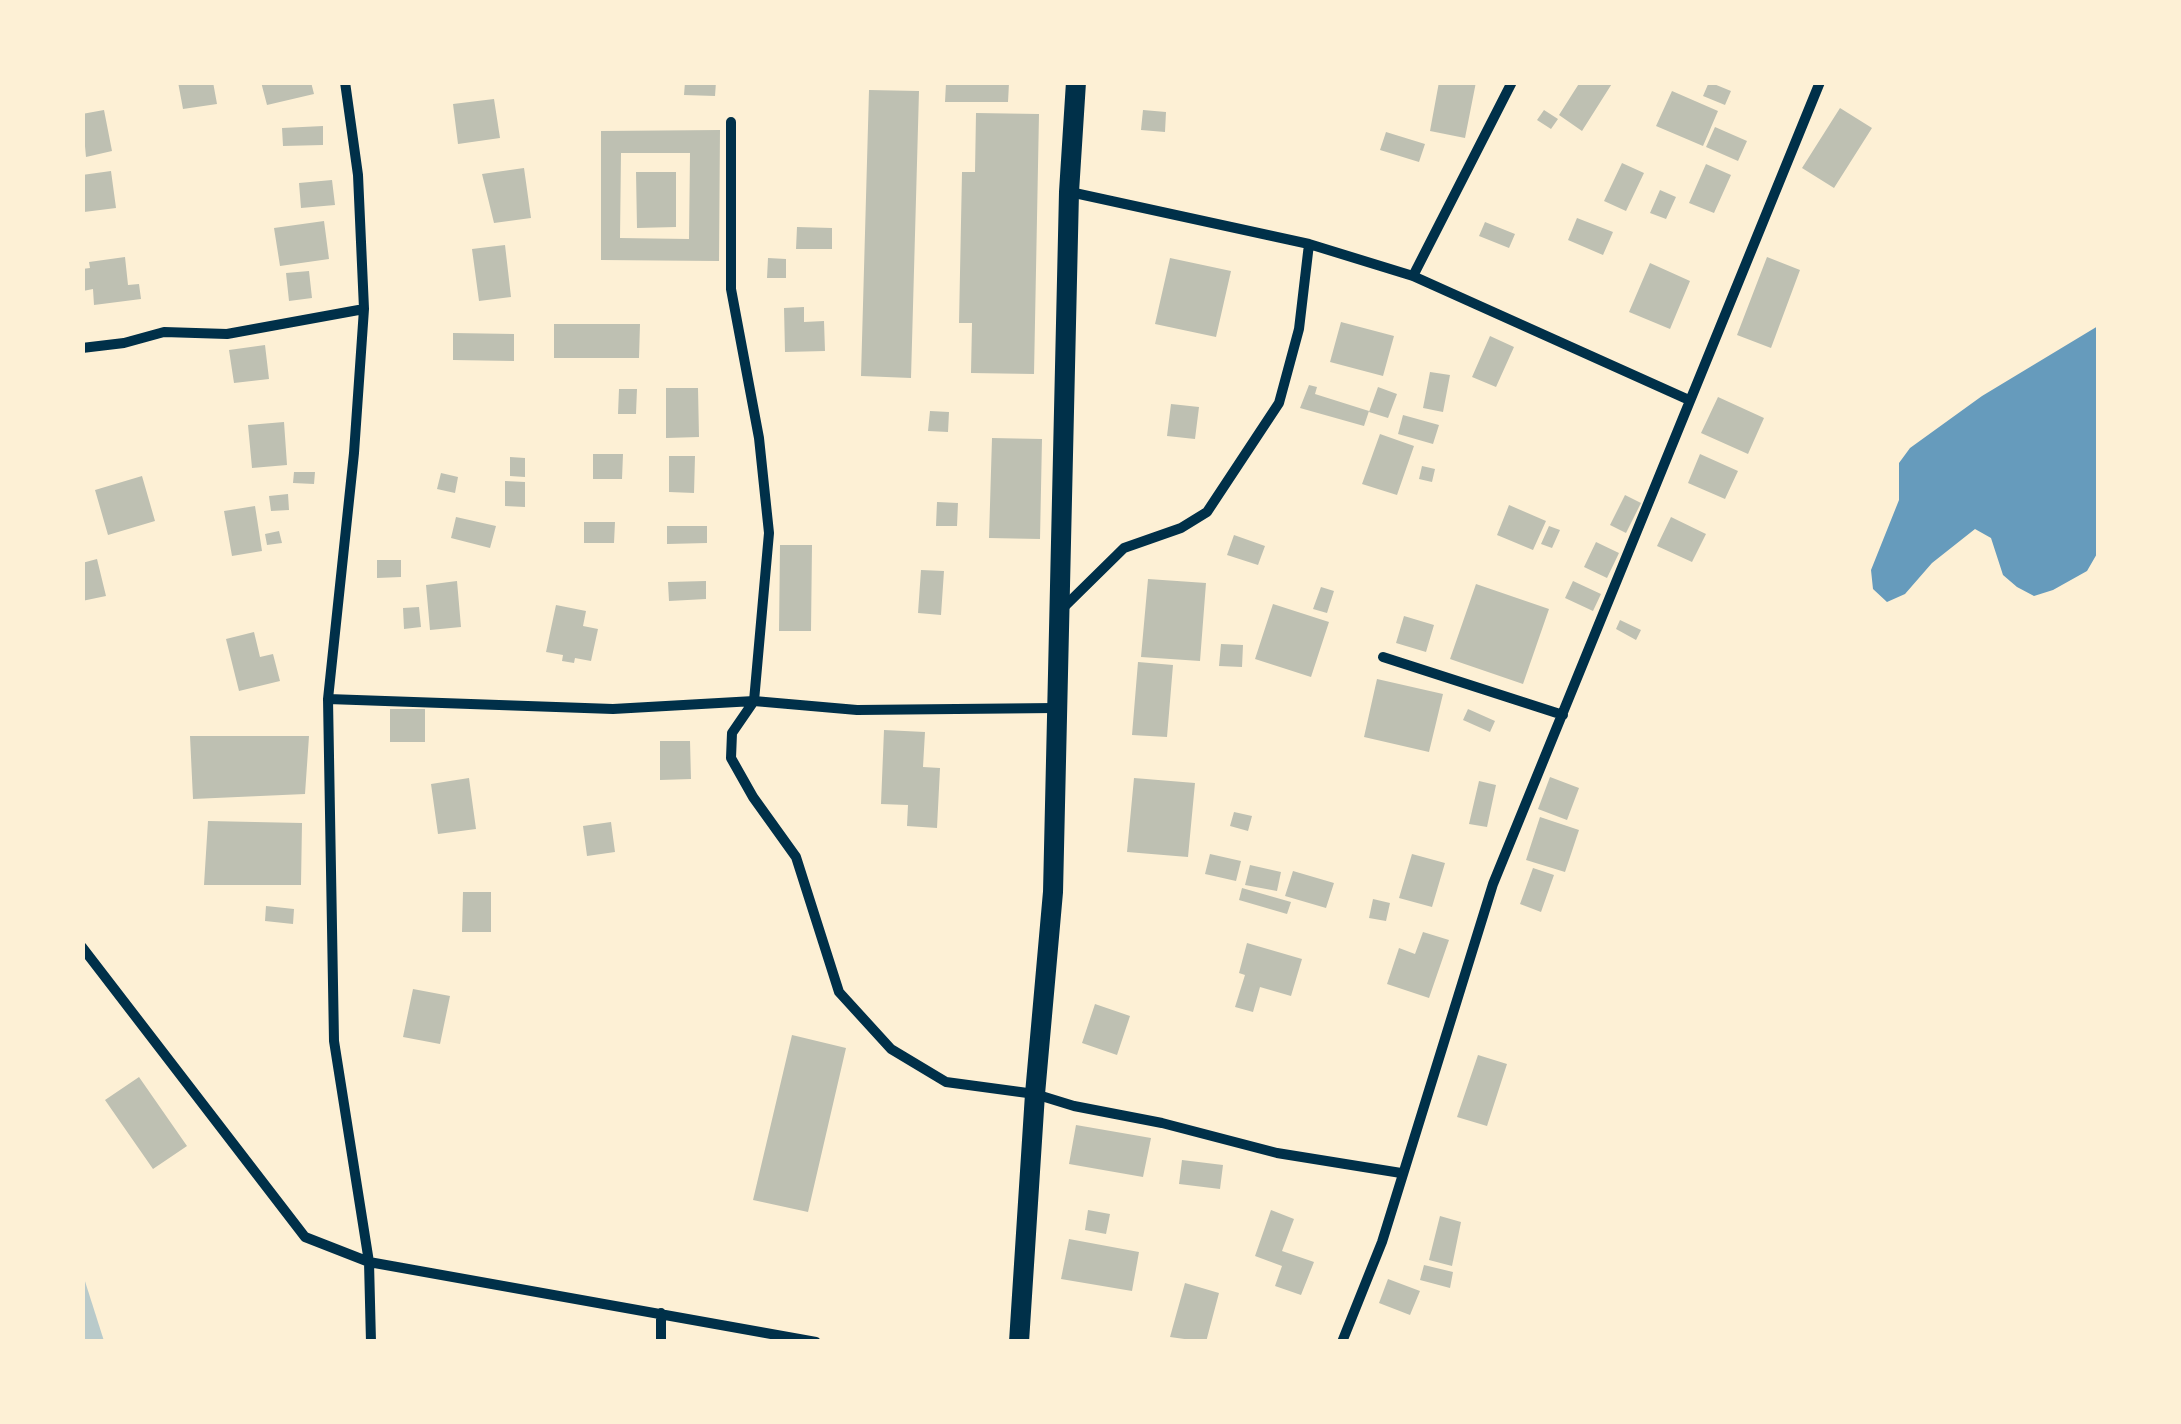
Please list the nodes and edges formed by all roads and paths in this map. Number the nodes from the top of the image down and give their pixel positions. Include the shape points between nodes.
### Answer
1 (345, 82) edge
2 (1076, 82) edge
3 (1512, 82) edge
4 (1820, 82) edge
5 (731, 122) dead end
6 (1069, 192) junction
7 (1309, 244) junction
8 (1414, 276) junction
9 (364, 309) junction
10 (82, 348) edge
11 (1688, 400) junction
12 (1062, 609) junction
13 (1383, 657) dead end
14 (328, 699) junction
15 (754, 701) junction
16 (1055, 708) junction
17 (1563, 715) junction
18 (82, 947) edge
19 (1034, 1094) junction
20 (1402, 1172) junction
21 (369, 1262) junction
22 (661, 1313) junction
23 (371, 1342) edge
24 (661, 1342) edge
25 (816, 1342) edge
26 (1018, 1342) edge
27 (1342, 1342) edge

1 - 9 street via 358,175
2 - 6 main road
3 - 8 street
4 - 11 street
5 - 15 street via 731,289 769,533
6 - 7 street
6 - 12 main road
7 - 8 street
7 - 12 street via 1299,329 1279,403 1208,512 1124,548
8 - 11 street
9 - 10 street via 227,334 164,332
9 - 14 street
11 - 17 street
12 - 16 main road
13 - 17 street
14 - 15 street via 613,709
14 - 21 street via 334,1041
15 - 16 street via 857,710
15 - 19 street via 732,734 731,758 796,857 839,992 892,1049 946,1082
16 - 19 main road via 1054,892
17 - 20 street via 1493,884
18 - 21 street via 306,1237
19 - 20 street via 1276,1153
19 - 26 main road
20 - 27 street
21 - 22 street
21 - 23 street
22 - 24 street
22 - 25 street

